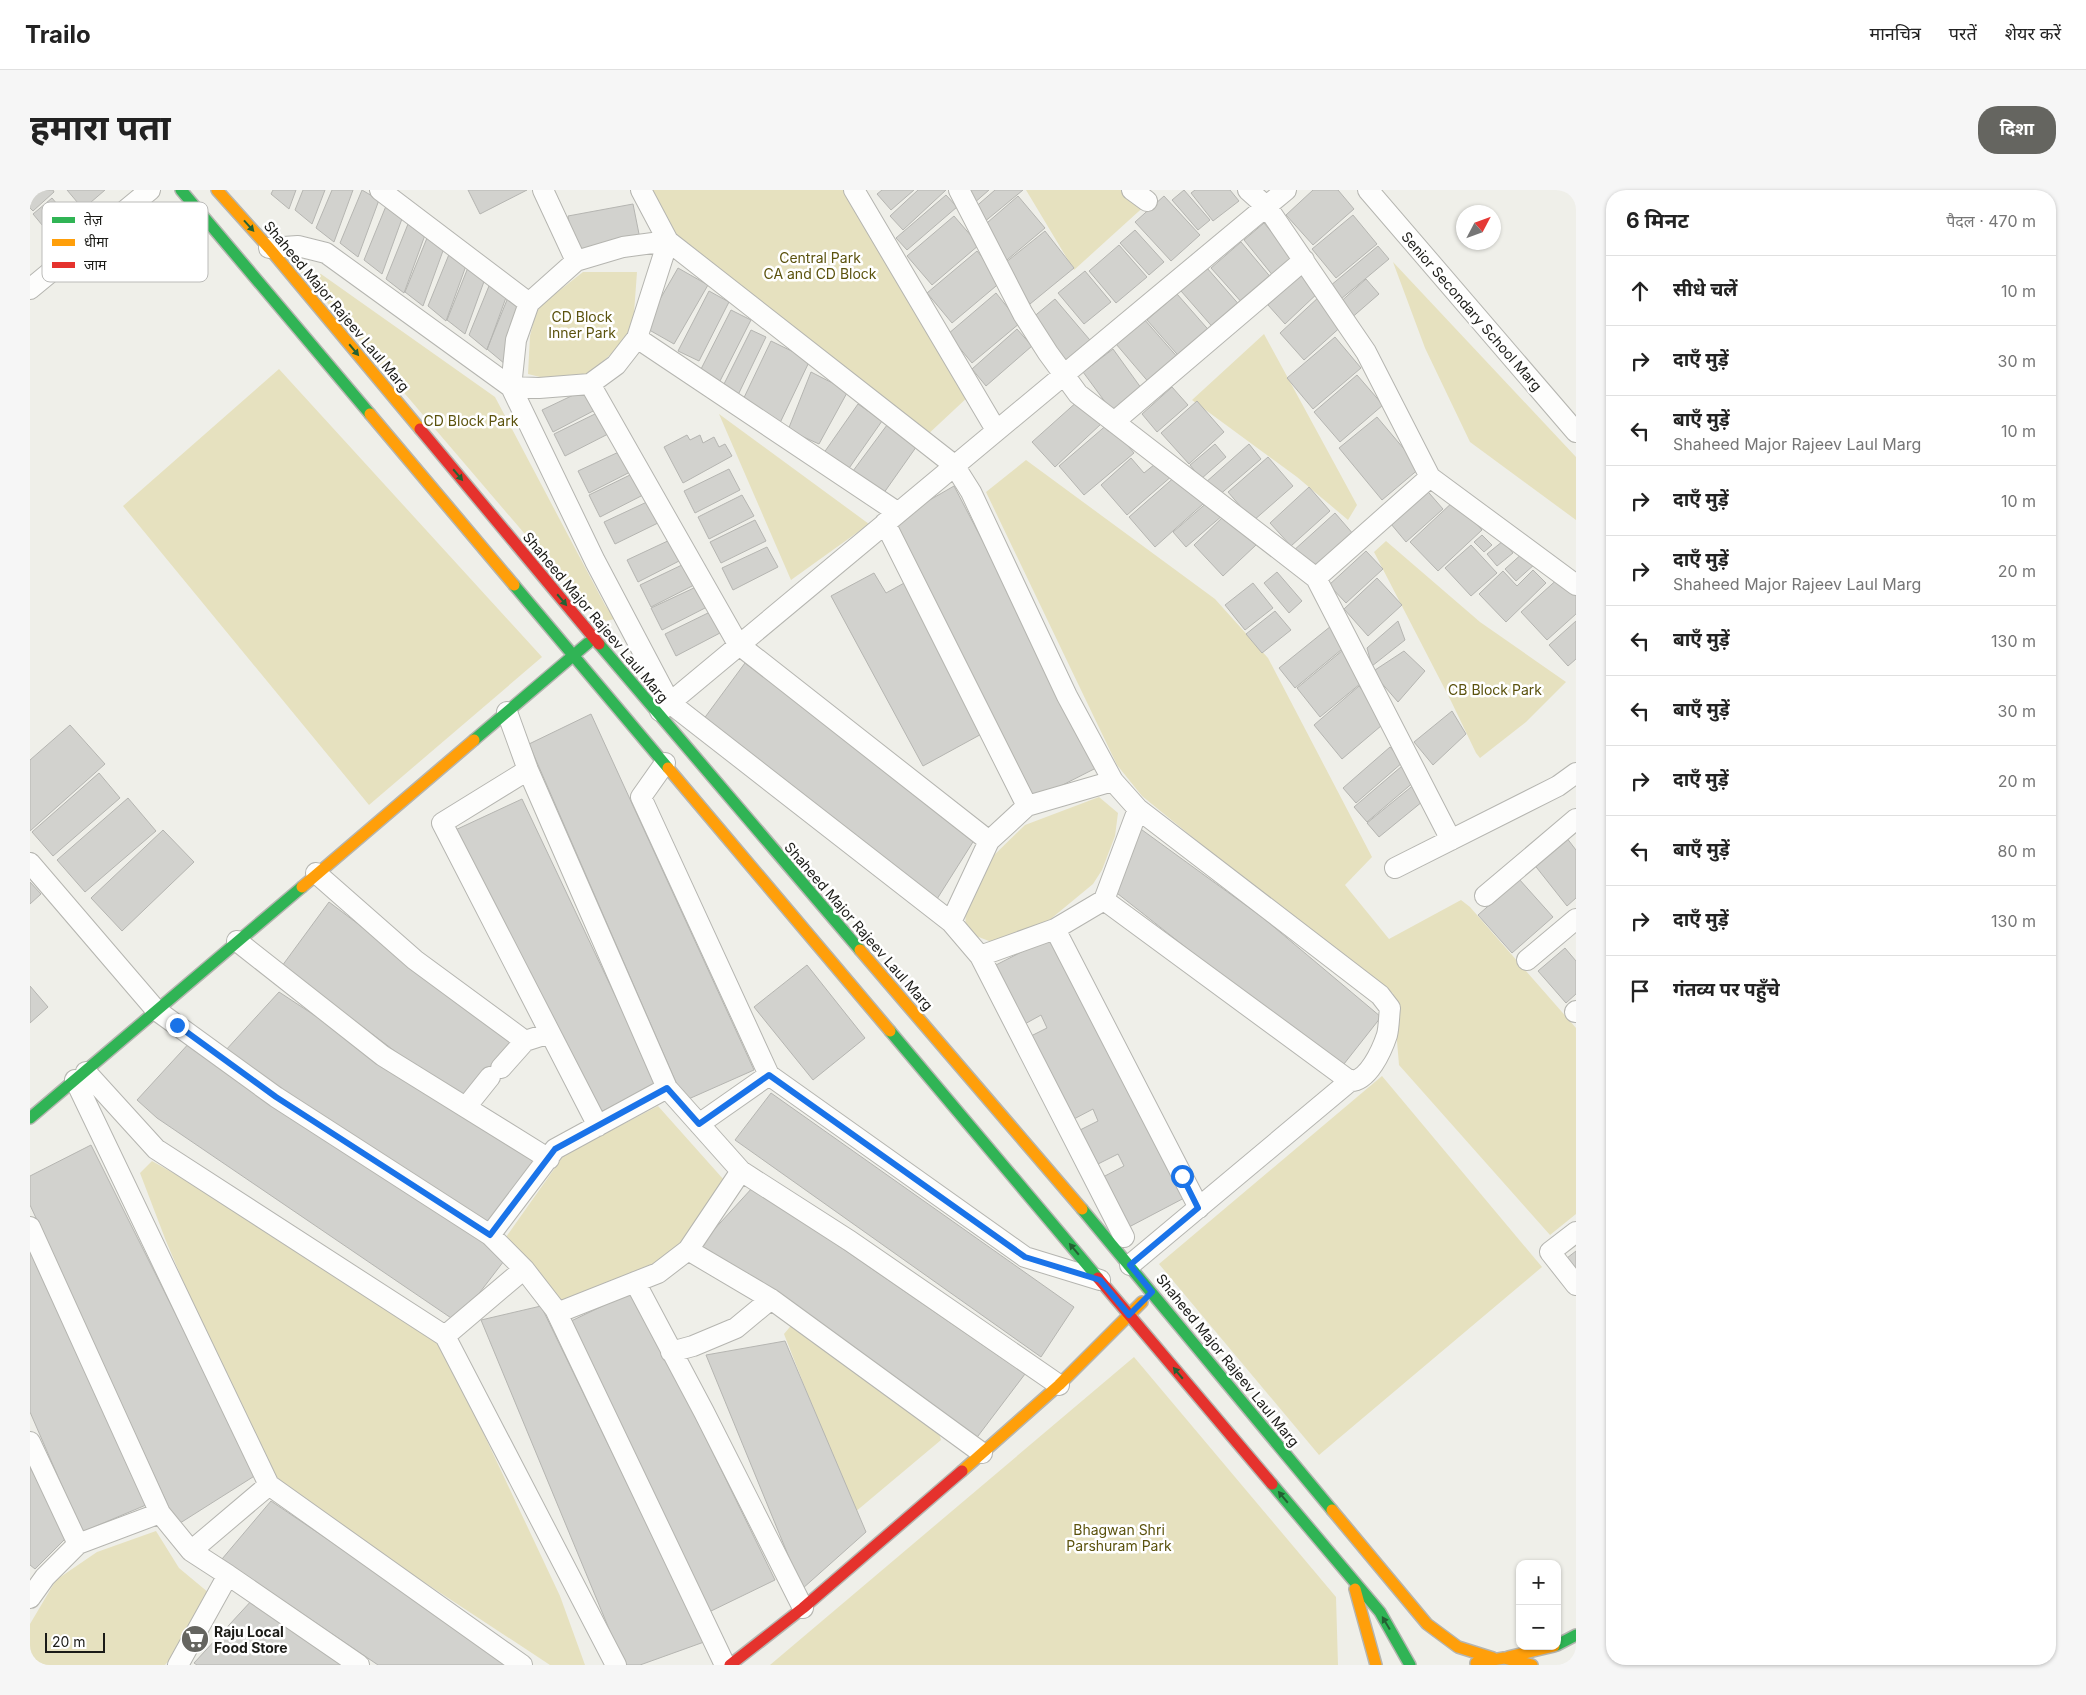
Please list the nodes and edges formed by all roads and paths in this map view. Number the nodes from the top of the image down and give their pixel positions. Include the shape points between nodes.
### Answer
1 (150, 190) edge
2 (181, 190) edge
3 (217, 190) edge
4 (380, 190) edge
5 (543, 190) edge
6 (641, 190) edge
7 (854, 190) edge
8 (959, 190) edge
9 (1248, 190) edge
10 (1286, 190) edge
11 (1368, 190) edge
12 (135, 202) edge
13 (191, 202) edge
14 (1267, 207) junction
15 (208, 222) edge
16 (668, 241) junction
17 (269, 248) junction
18 (1304, 260) junction
19 (576, 261) junction
20 (42, 278) edge
21 (30, 288) edge
22 (529, 304) junction
23 (637, 338) junction
24 (1064, 374) junction
25 (590, 384) junction
26 (511, 386) junction
27 (1114, 422) junction
28 (996, 430) junction
29 (1576, 432) edge
30 (954, 465) junction
31 (1430, 477) junction
32 (891, 517) junction
33 (1316, 578) junction
34 (1576, 585) edge
35 (594, 638) junction
36 (738, 644) junction
37 (574, 654) junction
38 (663, 708) junction
39 (507, 712) junction
40 (638, 731) junction
41 (665, 763) junction
42 (528, 770) junction
43 (1576, 773) edge
44 (1113, 781) junction
45 (1027, 806) junction
46 (1138, 809) junction
47 (1576, 819) edge
48 (1450, 840) junction
49 (989, 841) junction
50 (30, 863) edge
51 (1395, 868) dead end
52 (316, 873) junction
53 (1485, 896) dead end
54 (1104, 900) junction
55 (1576, 919) edge
56 (951, 922) junction
57 (1055, 929) junction
58 (238, 940) junction
59 (980, 956) junction
60 (1527, 960) dead end
61 (156, 1010) junction
62 (550, 1033) junction
63 (525, 1041) junction
64 (769, 1075) junction
65 (80, 1076) junction
66 (1350, 1081) junction
67 (667, 1088) junction
68 (466, 1108) junction
69 (30, 1118) edge
70 (699, 1124) junction
71 (598, 1126) junction
72 (549, 1160) junction
73 (741, 1171) junction
74 (1198, 1208) junction
75 (30, 1227) edge
76 (1576, 1232) edge
77 (490, 1235) junction
78 (1124, 1236) dead end
79 (688, 1250) junction
80 (1130, 1265) junction
81 (524, 1269) junction
82 (1100, 1280) junction
83 (635, 1282) junction
84 (1576, 1285) edge
85 (1152, 1292) junction
86 (771, 1299) junction
87 (557, 1313) junction
88 (1129, 1315) junction
89 (445, 1336) junction
90 (671, 1352) junction
91 (1059, 1385) junction
92 (30, 1442) edge
93 (982, 1453) junction
94 (269, 1485) junction
95 (160, 1513) junction
96 (78, 1544) junction
97 (191, 1551) junction
98 (38, 1571) edge
99 (228, 1575) junction
100 (1353, 1580) junction
101 (30, 1598) edge
102 (803, 1608) junction
103 (1576, 1635) edge
104 (1561, 1642) edge
105 (1534, 1650) edge
106 (1499, 1658) junction
107 (181, 1664) edge
108 (359, 1665) edge
109 (522, 1665) edge
110 (616, 1665) edge
111 (725, 1665) edge
112 (730, 1665) edge
113 (1376, 1665) edge
114 (1410, 1665) edge
115 (1470, 1665) edge
116 (1532, 1665) edge

1 - 12 street
2 - 13 street
3 -> 17 street, Shaheed Major Rajeev Laul Marg
4 - 22 street
5 - 19 street
6 - 16 street
7 - 28 street
8 - 24 street via 1023,314
9 - 14 street
10 - 14 street
11 - 29 street, Senior Secondary School Marg
14 - 18 street
14 - 24 street
15 - 37 street
16 - 19 street via 623,247
16 - 23 street
16 - 30 street
17 - 26 street via 298,246 326,253
17 -> 35 street, Shaheed Major Rajeev Laul Marg
18 - 27 street
18 - 31 street via 1366,352
19 - 22 street
20 - 21 street
22 - 26 street via 516,340
23 - 25 street via 616,365
23 - 32 street
24 - 27 street via 1078,394
24 - 28 street
25 - 26 street via 539,388
25 - 36 street
26 - 38 street
27 - 33 street
28 - 30 street
30 - 32 street
30 - 44 street via 972,492 1067,696
31 - 33 street
31 - 34 street
32 - 36 street
32 - 45 street
33 - 48 street
35 - 37 street
35 - 38 street, Shaheed Major Rajeev Laul Marg
36 - 38 street
36 - 49 street
37 - 39 street
37 - 40 street
38 - 40 street
38 - 56 street
38 - 80 street, Shaheed Major Rajeev Laul Marg
39 - 42 street
39 - 52 street
40 - 41 street
41 - 64 street via 641,797
82 -> 41 street
42 - 62 street via 442,823
42 - 67 street
43 - 48 street via 1558,786
44 - 45 street
44 - 46 street
45 - 49 street
46 - 54 street
46 - 66 street via 1380,995 1390,1008 1387,1035 1371,1070 1354,1082
47 - 53 street
48 - 51 street
49 - 56 street
50 - 61 street
52 - 58 street
52 - 63 street via 415,960
54 - 57 street
54 - 66 street
55 - 60 street
56 - 59 street
57 - 59 street
57 - 74 street
58 - 61 street
58 - 68 street via 383,1056
59 - 78 street
61 - 65 street
61 - 77 street via 276,1097
62 - 63 street
62 - 71 street
63 - 68 street
64 - 70 street
64 - 82 street via 1025,1257
65 - 69 street
65 - 89 street via 156,1149
65 - 94 street
66 - 74 street
67 - 70 street
67 - 71 street
68 - 72 street
70 - 73 street
71 - 72 street via 555,1149
72 - 77 street
73 - 79 street
73 - 91 street via 850,1241
74 - 80 street
75 - 95 street
76 - 84 street via 1550,1252
77 - 81 street
79 - 83 street via 658,1273
79 - 86 street
80 - 85 street, Shaheed Major Rajeev Laul Marg
81 - 87 street
81 - 89 street
82 - 88 street
83 - 87 street
83 - 90 street
85 - 88 street
85 - 106 street, Shaheed Major Rajeev Laul Marg via 1427,1624 1458,1647
86 - 90 street via 736,1328
86 - 93 street
87 - 111 street
88 - 91 street
100 -> 88 street
89 - 110 street
90 - 102 street
91 - 93 street
92 - 96 street
93 - 102 street
94 - 97 street
94 - 109 street
95 - 96 street
95 - 97 street
96 - 98 street
97 - 99 street
98 - 101 street
99 - 107 street
99 - 108 street
100 - 113 street
114 -> 100 street via 1380,1612
102 - 112 street
103 - 104 street
105 - 106 street
106 - 115 street
106 - 116 street, Shaheed Major Rajeev Laul Marg

